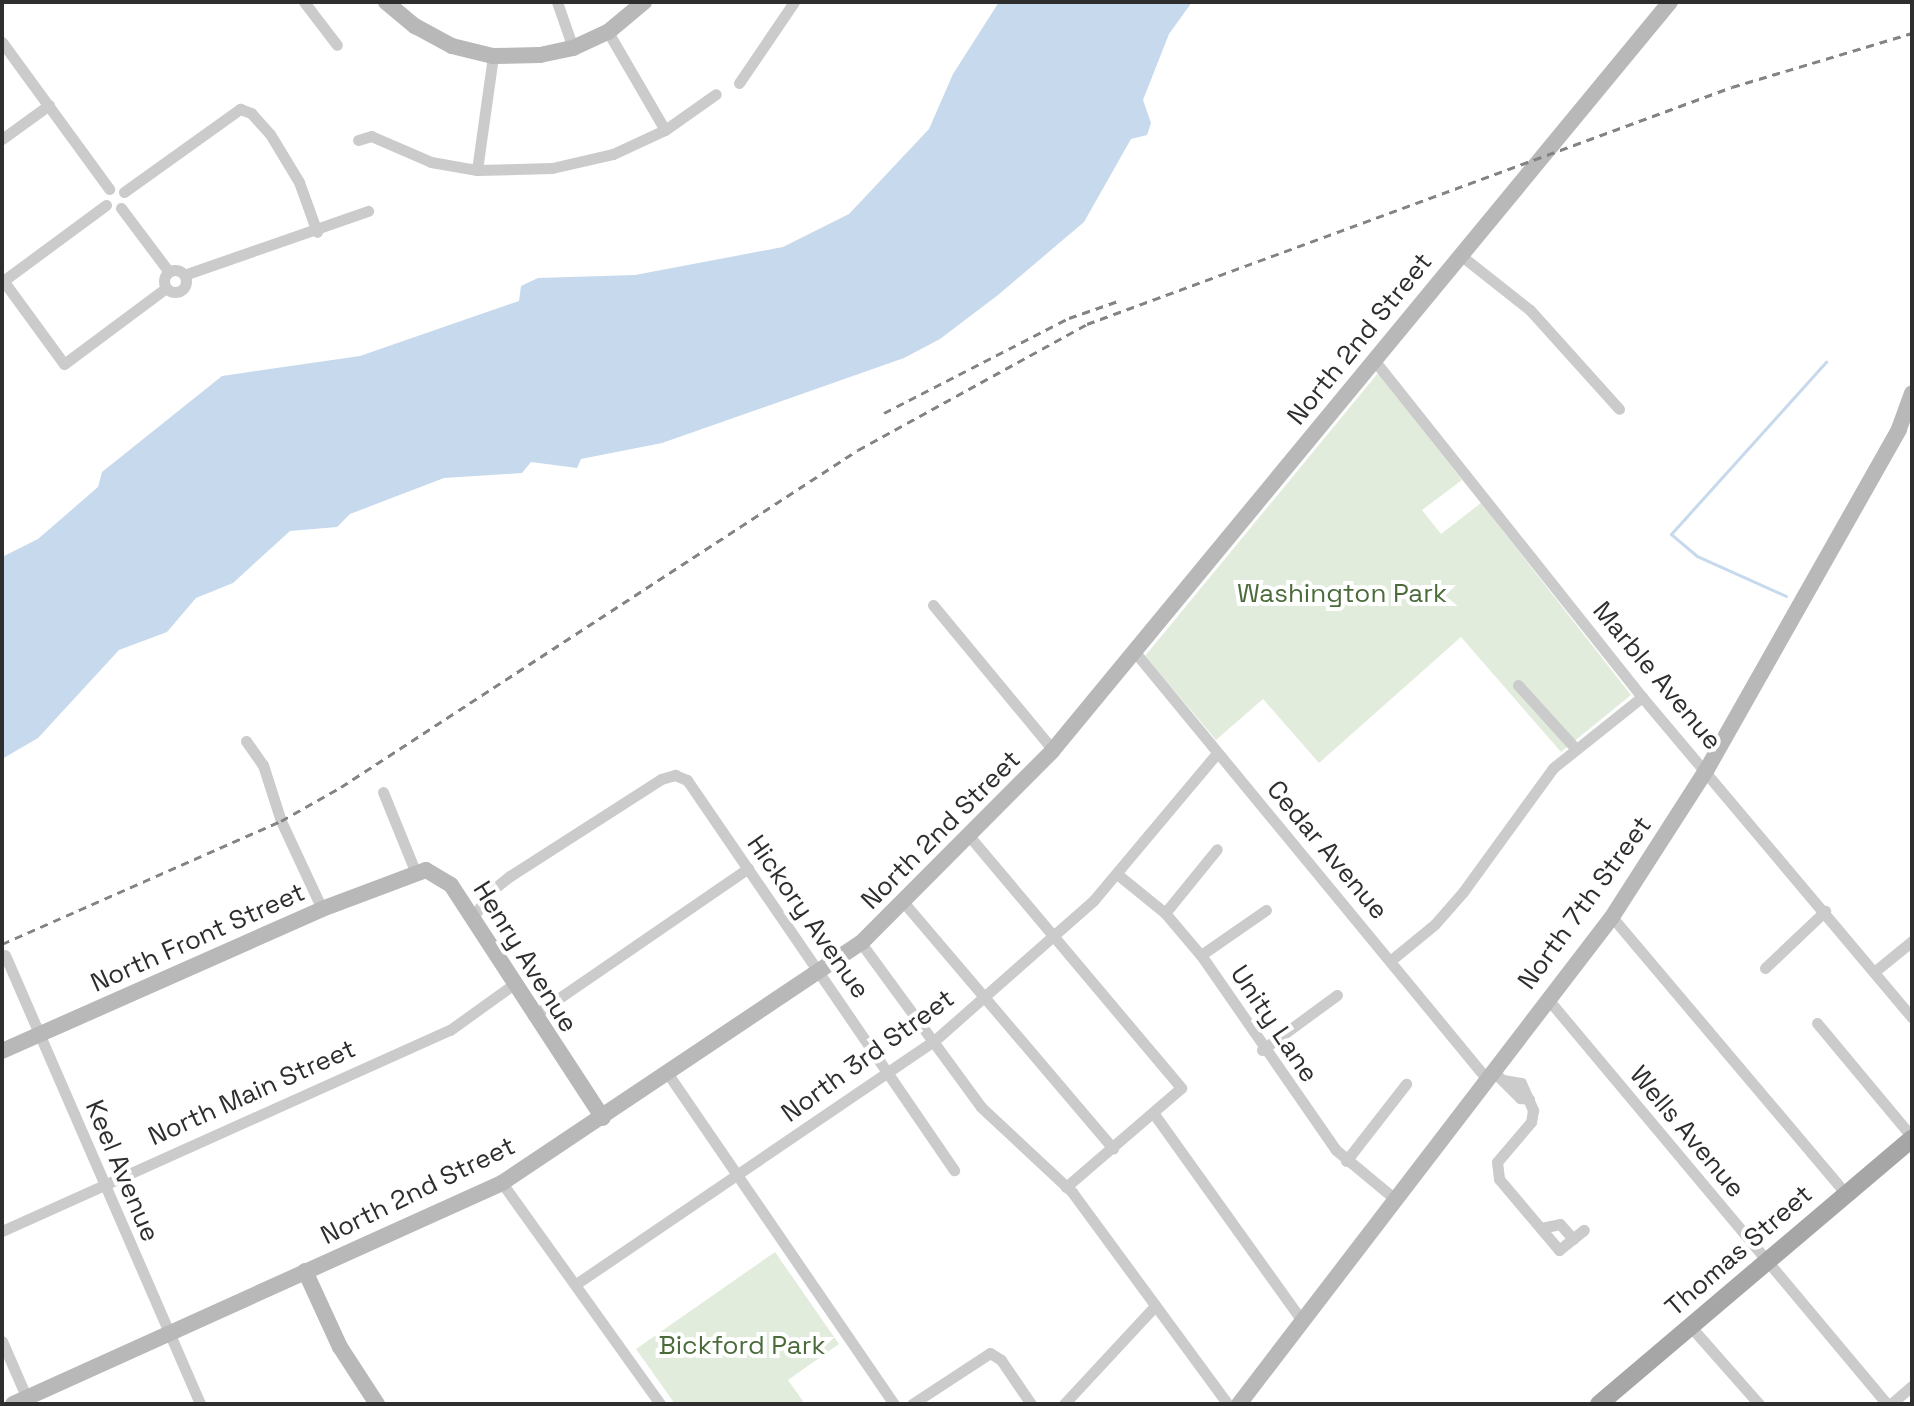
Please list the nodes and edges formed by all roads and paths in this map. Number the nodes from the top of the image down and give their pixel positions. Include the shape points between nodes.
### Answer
1 (304, 2) edge
2 (386, 2) edge
3 (557, 2) edge
4 (644, 2) edge
5 (794, 2) edge
6 (1670, 2) edge
7 (608, 32) junction
8 (2, 42) edge
9 (337, 45) dead end
10 (573, 48) junction
11 (493, 56) junction
12 (739, 83) dead end
13 (716, 94) dead end
14 (49, 105) junction
15 (665, 130) junction
16 (2, 139) edge
17 (358, 140) dead end
18 (477, 170) junction
19 (109, 189) junction
20 (124, 192) junction
21 (106, 205) junction
22 (121, 208) junction
23 (368, 211) dead end
24 (317, 232) junction
25 (1459, 254) junction
26 (169, 272) junction
27 (184, 275) junction
28 (3, 280) edge
29 (166, 288) junction
30 (1374, 360) junction
31 (1911, 399) edge
32 (1619, 409) dead end
33 (933, 605) dead end
34 (1134, 651) junction
35 (1518, 685) dead end
36 (1642, 697) junction
37 (246, 741) dead end
38 (1576, 749) junction
39 (1053, 750) junction
40 (1217, 753) junction
41 (1707, 769) junction
42 (383, 792) dead end
43 (970, 837) junction
44 (1217, 849) dead end
45 (748, 868) junction
46 (415, 871) junction
47 (1117, 874) junction
48 (905, 904) junction
49 (322, 909) junction
50 (1266, 910) dead end
51 (1825, 911) junction
52 (1165, 913) junction
53 (1612, 917) junction
54 (472, 919) junction
55 (1054, 935) junction
56 (1912, 941) edge
57 (861, 943) junction
58 (5, 955) dead end
59 (1201, 955) junction
60 (1390, 961) junction
61 (1765, 968) dead end
62 (820, 972) junction
63 (1874, 972) junction
64 (514, 984) junction
65 (1337, 995) dead end
66 (983, 996) junction
67 (1547, 998) junction
68 (533, 1016) junction
69 (1912, 1018) edge
70 (1817, 1023) dead end
71 (41, 1034) junction
72 (934, 1041) junction
73 (1262, 1050) junction
74 (2, 1051) edge
75 (889, 1073) junction
76 (668, 1074) junction
77 (1493, 1076) junction
78 (1406, 1084) dead end
79 (1154, 1114) junction
80 (603, 1118) junction
81 (1912, 1138) edge
82 (1113, 1148) junction
83 (1346, 1161) junction
84 (954, 1170) dead end
85 (738, 1176) junction
86 (103, 1182) junction
87 (502, 1183) junction
88 (1066, 1187) junction
89 (1846, 1194) junction
90 (1395, 1199) junction
91 (1541, 1228) junction
92 (1584, 1230) dead end
93 (2, 1231) edge
94 (1573, 1239) junction
95 (1768, 1261) junction
96 (305, 1271) junction
97 (576, 1284) junction
98 (1155, 1306) junction
99 (1301, 1319) junction
100 (1691, 1327) junction
101 (169, 1333) junction
102 (2, 1341) edge
103 (1912, 1386) edge
104 (23, 1402) edge
105 (200, 1404) edge
106 (377, 1404) edge
107 (660, 1404) edge
108 (894, 1404) edge
109 (912, 1404) edge
110 (1031, 1404) edge
111 (1064, 1404) edge
112 (1228, 1404) edge
113 (1239, 1404) edge
114 (1599, 1404) edge
115 (1759, 1404) edge
116 (1889, 1404) edge

1 - 9 street
2 - 11 street via 452,46
3 - 10 street
4 - 7 street
5 - 12 street
6 - 25 street, North 2nd Street
7 - 10 street
7 - 15 street
8 - 14 street
10 - 11 street
11 - 18 street
13 - 15 street
14 - 16 street
14 - 19 street
15 - 18 street via 581,163 515,172
17 - 18 street via 371,136 431,162
19 - 20 street
19 - 21 street
20 - 22 street
20 - 24 street via 240,109 270,134 299,182
21 - 22 street
21 - 28 street
22 - 26 street
23 - 24 street
24 - 27 street via 204,264
25 - 30 street, North 2nd Street
25 - 32 street via 1530,310
26 - 27 street
26 - 29 street
27 - 29 street via 182,290
28 - 29 street via 64,364
30 - 34 street, North 2nd Street
30 - 36 street, Marble Avenue
31 - 41 street, North 7th Street
33 - 39 street
34 - 39 street, North 2nd Street
34 - 40 street, Cedar Avenue
35 - 38 street
36 - 38 street
36 - 41 street, Marble Avenue
37 - 49 street via 263,765
38 - 60 street via 1531,793 1435,924
39 - 43 street, North 2nd Street
40 - 47 street, North 3rd Street
40 - 60 street, Cedar Avenue
41 - 51 street, Marble Avenue
41 - 53 street, North 7th Street
42 - 46 street
43 - 48 street, North 2nd Street
43 - 55 street
44 - 52 street
45 - 54 street, Hickory Avenue via 687,780 675,775 510,876 490,892
45 - 62 street, Hickory Avenue
45 - 68 street
46 - 49 street, North Front Street
46 - 54 street, Henry Avenue via 443,877
47 - 52 street, Unity Lane
47 - 55 street, North 3rd Street
48 - 57 street, North 2nd Street
48 - 66 street
49 - 71 street, North Front Street
50 - 59 street
51 - 61 street
51 - 63 street, Marble Avenue
52 - 59 street, Unity Lane
53 - 67 street, North 7th Street
53 - 89 street
54 - 64 street, Henry Avenue
55 - 66 street, North 3rd Street
55 - 79 street via 1181,1088
56 - 63 street
57 - 62 street, North 2nd Street
57 - 72 street
58 - 71 street, Keel Avenue
59 - 73 street, Unity Lane
60 - 77 street, Cedar Avenue
62 - 75 street, Hickory Avenue
62 - 76 street, North 2nd Street
63 - 69 street, Marble Avenue
64 - 68 street, Henry Avenue
64 - 86 street, North Main Street via 450,1030
65 - 73 street
66 - 72 street, North 3rd Street
66 - 82 street
67 - 77 street, North 7th Street
67 - 95 street, Wells Avenue
68 - 80 street, Henry Avenue
70 - 81 street
71 - 74 street, North Front Street
71 - 86 street, Keel Avenue
72 - 75 street, North 3rd Street
72 - 88 street via 981,1107
73 - 83 street, Unity Lane
75 - 84 street, Hickory Avenue
75 - 85 street, North 3rd Street
76 - 80 street, North 2nd Street
76 - 85 street
77 - 90 street, North 7th Street
77 - 91 street, Cedar Avenue via 1520,1098 1529,1099 1531,1122 1494,1166
78 - 83 street
79 - 82 street
79 - 99 street
80 - 87 street, North 2nd Street
81 - 89 main road, Thomas Street
82 - 88 street
83 - 90 street, Unity Lane
85 - 97 street, North 3rd Street
85 - 108 street
86 - 93 street, North Main Street
86 - 101 street, Keel Avenue
87 - 96 street, North 2nd Street
87 - 97 street
88 - 98 street
89 - 95 main road, Thomas Street
90 - 99 street, North 7th Street
91 - 94 street via 1560,1224
91 - 94 street via 1559,1250
92 - 94 street
95 - 100 main road, Thomas Street
95 - 116 street, Wells Avenue
96 - 101 street, North 2nd Street
96 - 106 street via 340,1347
97 - 107 street
98 - 111 street
98 - 112 street
99 - 113 street, North 7th Street
100 - 114 main road, Thomas Street
100 - 115 street
101 - 104 street, North 2nd Street
101 - 105 street, Keel Avenue
102 - 104 street
103 - 116 street
109 - 110 street via 982,1355 998,1356

